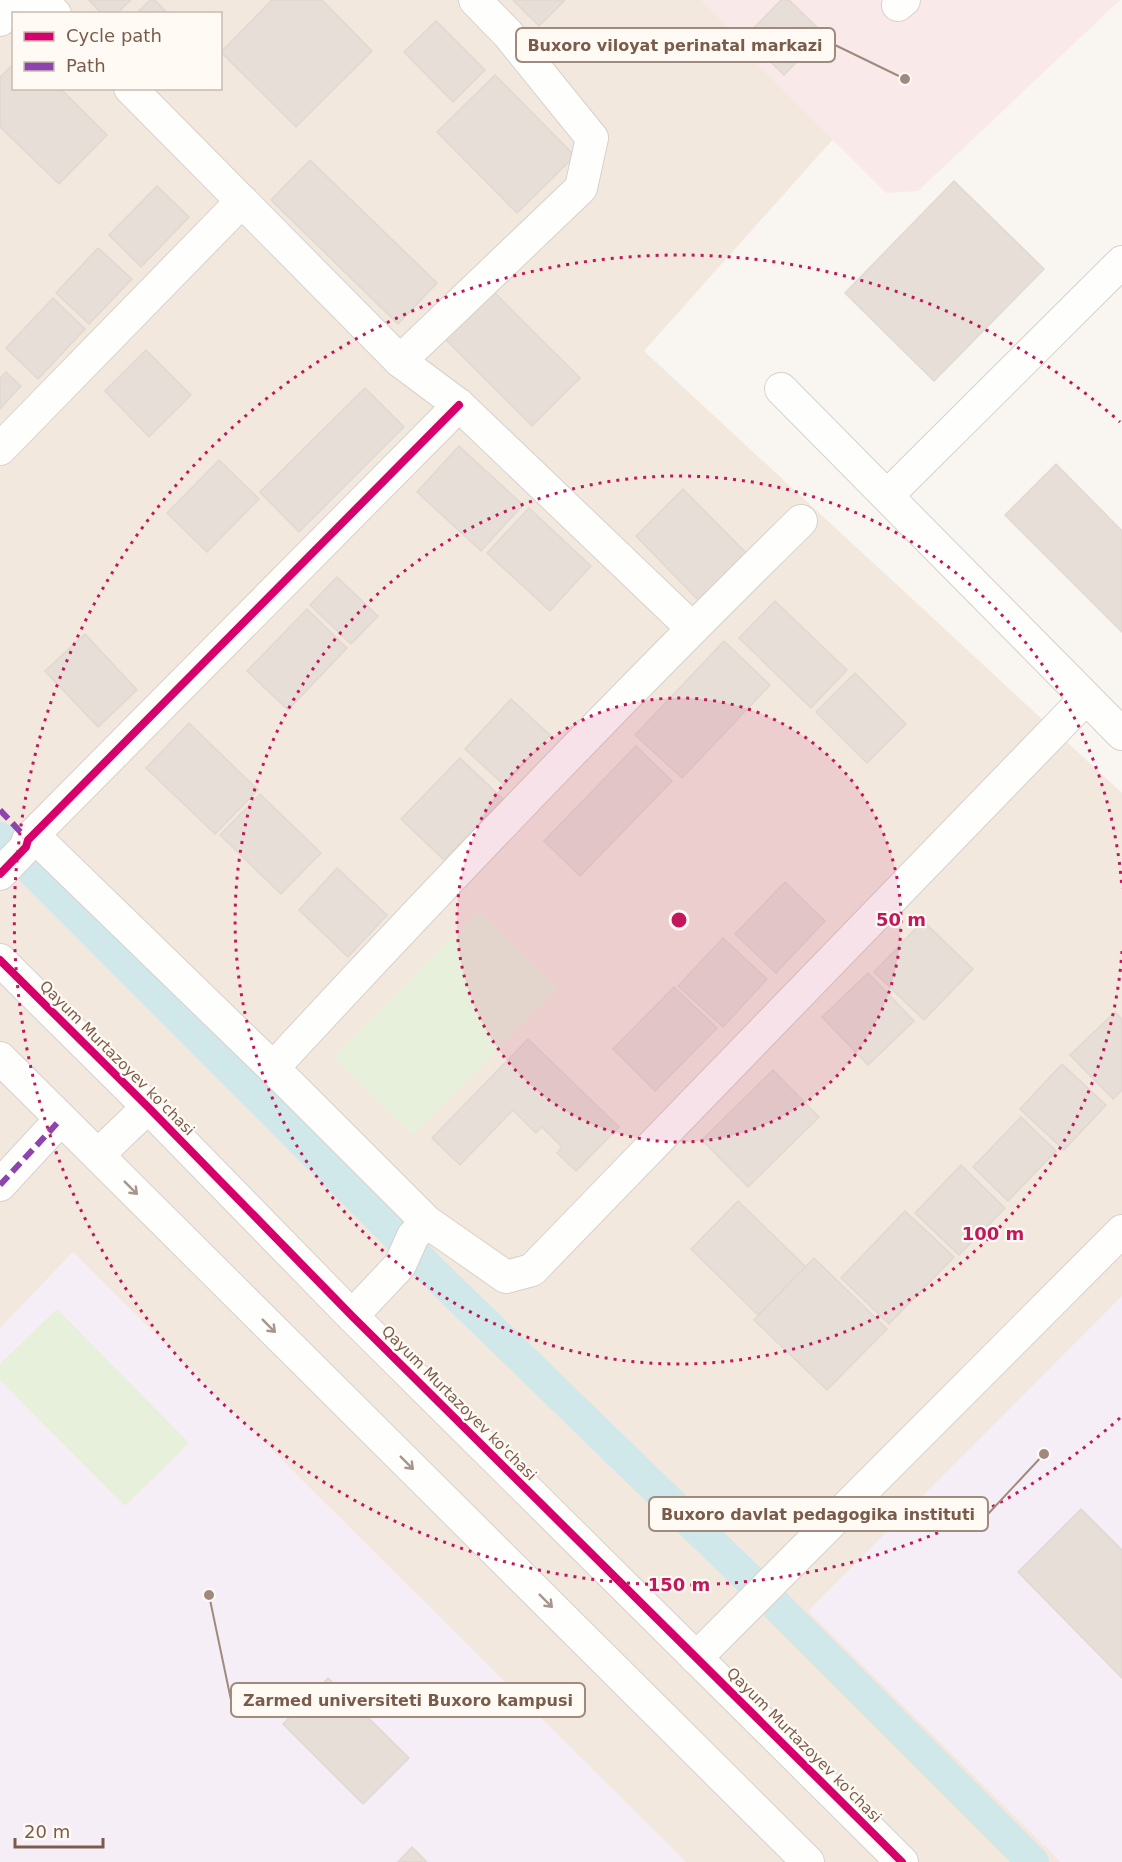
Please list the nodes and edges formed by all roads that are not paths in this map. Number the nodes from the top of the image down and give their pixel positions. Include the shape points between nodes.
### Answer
1 (19, 0) edge
2 (41, 0) edge
3 (475, 0) edge
4 (53, 12) edge
5 (0, 20) edge
6 (132, 90) edge
7 (242, 201) junction
8 (1122, 262) edge
9 (400, 361) junction
10 (781, 388) dead end
11 (459, 405) junction
12 (0, 449) edge
13 (887, 496) junction
14 (801, 521) dead end
15 (692, 628) junction
16 (1086, 698) junction
17 (1122, 734) edge
18 (16, 856) edge
19 (0, 960) edge
20 (0, 1058) edge
21 (273, 1068) junction
22 (148, 1107) junction
23 (61, 1119) junction
24 (98, 1155) junction
25 (0, 1185) edge
26 (421, 1229) junction
27 (1122, 1231) edge
28 (352, 1316) junction
29 (706, 1648) junction
30 (808, 1862) edge
31 (902, 1862) edge

1 - 5 street
2 - 4 street
3 - 9 street via 508,34 591,138 590,148 581,188
6 - 7 street
7 - 9 street
7 - 12 street
8 - 13 street
9 - 11 street
10 - 13 street
11 - 15 street
11 - 18 street
13 - 16 street
14 - 15 street
15 - 21 street via 419,910
16 - 17 street
16 - 26 street via 532,1270 506,1277
18 - 21 street
19 - 22 street, Qayum Murtazoyev ko'chasi
20 - 23 street
21 - 26 street
22 - 24 street
22 - 28 street, Qayum Murtazoyev ko'chasi
23 - 24 street
23 - 25 street
24 -> 30 street
26 - 28 street via 400,1265
27 - 29 street
28 - 29 street, Qayum Murtazoyev ko'chasi
29 - 31 street, Qayum Murtazoyev ko'chasi

